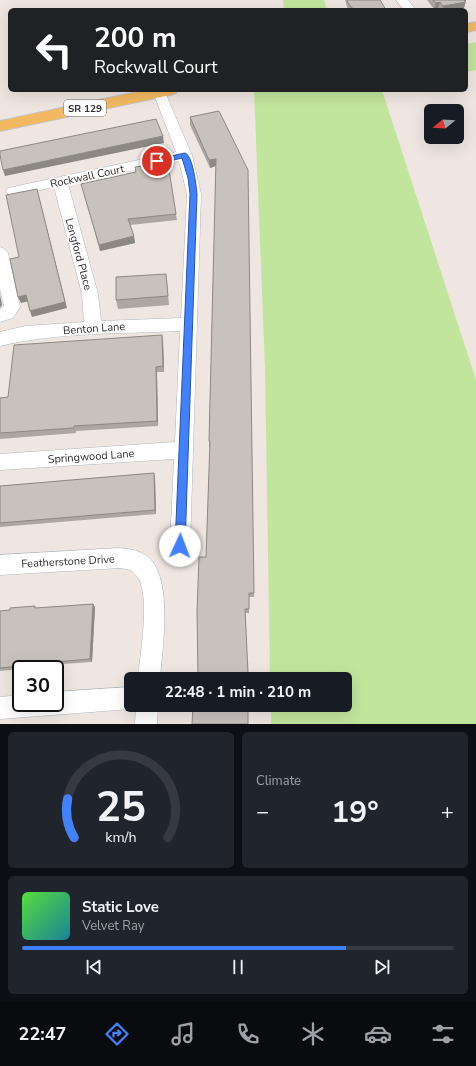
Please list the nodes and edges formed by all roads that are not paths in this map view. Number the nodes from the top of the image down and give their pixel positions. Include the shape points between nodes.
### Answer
1 (402, 0) edge
2 (408, 8) edge
3 (159, 92) edge
4 (164, 92) edge
5 (0, 126) edge
6 (185, 155) junction
7 (60, 182) junction
8 (13, 191) dead end
9 (0, 252) edge
10 (0, 316) edge
11 (188, 324) junction
12 (93, 327) junction
13 (0, 339) edge
14 (183, 450) junction
15 (0, 462) edge
16 (180, 546) dead end
17 (0, 565) edge
18 (149, 672) edge
19 (124, 699) edge
20 (0, 708) edge
21 (147, 712) edge
22 (146, 724) edge

1 - 2 street
3 - 5 main road, SR 129
4 - 6 street
6 - 7 street, Rockwall Court
6 - 11 street via 191,172 194,194
7 - 8 street, Rockwall Court
7 - 12 street, Lengford Place via 90,294
9 - 10 street via 12,307
11 - 12 street, Benton Lane
11 - 14 street
12 - 13 street, Benton Lane
14 - 15 street, Springwood Lane
14 - 16 street
17 - 18 street, Featherstone Drive via 120,558 135,561 148,575 154,596
19 - 20 street
21 - 22 street

